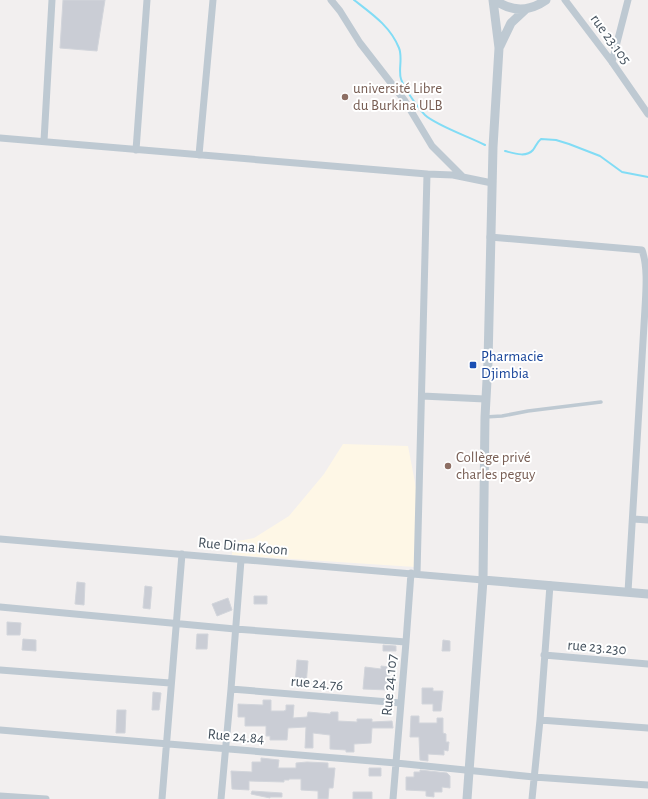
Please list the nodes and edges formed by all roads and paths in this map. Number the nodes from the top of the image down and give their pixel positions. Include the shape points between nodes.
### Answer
1 (52, 0) edge
2 (147, 0) edge
3 (213, 0) edge
4 (331, 0) edge
5 (494, 0) edge
6 (546, 0) edge
7 (565, 0) edge
8 (628, 0) edge
9 (526, 9) junction
10 (499, 48) junction
11 (612, 62) junction
12 (648, 114) edge
13 (0, 138) edge
14 (44, 141) junction
15 (136, 150) junction
16 (199, 155) junction
17 (427, 174) junction
18 (462, 176) junction
19 (492, 183) junction
20 (490, 237) junction
21 (645, 249) edge
22 (647, 309) edge
23 (422, 396) junction
24 (486, 400) junction
25 (600, 402) dead end
26 (485, 417) junction
27 (633, 519) junction
28 (648, 520) edge
29 (0, 539) edge
30 (182, 554) junction
31 (241, 560) junction
32 (414, 573) junction
33 (483, 580) junction
34 (550, 585) junction
35 (628, 592) junction
36 (648, 594) edge
37 (0, 607) edge
38 (177, 623) junction
39 (235, 629) junction
40 (406, 642) junction
41 (544, 655) junction
42 (648, 664) edge
43 (0, 670) edge
44 (170, 683) junction
45 (232, 689) junction
46 (400, 703) junction
47 (540, 720) junction
48 (648, 728) edge
49 (0, 730) edge
50 (166, 744) junction
51 (226, 748) junction
52 (396, 763) junction
53 (469, 771) junction
54 (534, 777) junction
55 (648, 785) edge
56 (0, 796) edge
57 (46, 799) edge
58 (162, 799) edge
59 (221, 799) edge
60 (393, 799) edge
61 (467, 799) edge
62 (532, 799) edge

1 - 14 street
2 - 15 street
3 - 16 street
4 - 18 street via 360,43 405,101 432,146
5 - 9 street via 514,9
5 - 10 street
6 - 9 street
7 - 11 street, rue 23.105
8 - 11 street
9 - 10 street via 511,23
10 - 19 street
11 - 12 street, rue 23.105
13 - 14 street
14 - 15 street
15 - 16 street
16 - 17 street
17 - 18 street
17 - 23 street, Rue 24.107
18 - 19 street
19 - 20 street
20 - 21 street
20 - 24 street
21 - 22 street
22 - 27 street
23 - 24 street
23 - 32 street, Rue 24.107
24 - 26 street
25 - 26 lane
26 - 33 street
27 - 28 street
27 - 35 street
29 - 30 street, Rue Dima Koon
30 - 31 street, Rue Dima Koon
30 - 38 street
31 - 32 street, Rue Dima Koon
31 - 39 street
32 - 33 street, Rue Dima Koon
32 - 40 street, Rue 24.107
33 - 34 street
33 - 53 street
34 - 35 street
34 - 41 street
35 - 36 street
37 - 38 street
38 - 39 street
38 - 44 street
39 - 40 street
39 - 45 street
40 - 46 street, Rue 24.107
41 - 42 street, rue 23.230
41 - 47 street
43 - 44 street
44 - 50 street
45 - 46 street, rue 24.76
45 - 51 street
46 - 52 street, Rue 24.107
47 - 48 street
47 - 54 street
49 - 50 street, Rue 24.84
50 - 51 street, Rue 24.84
50 - 58 street
51 - 52 street, Rue 24.84
51 - 59 street
52 - 53 street, Rue 24.84
52 - 60 street, Rue 24.107
53 - 54 street, Rue 24.84
53 - 61 street
54 - 55 street, Rue 24.84
54 - 62 street
56 - 57 street

